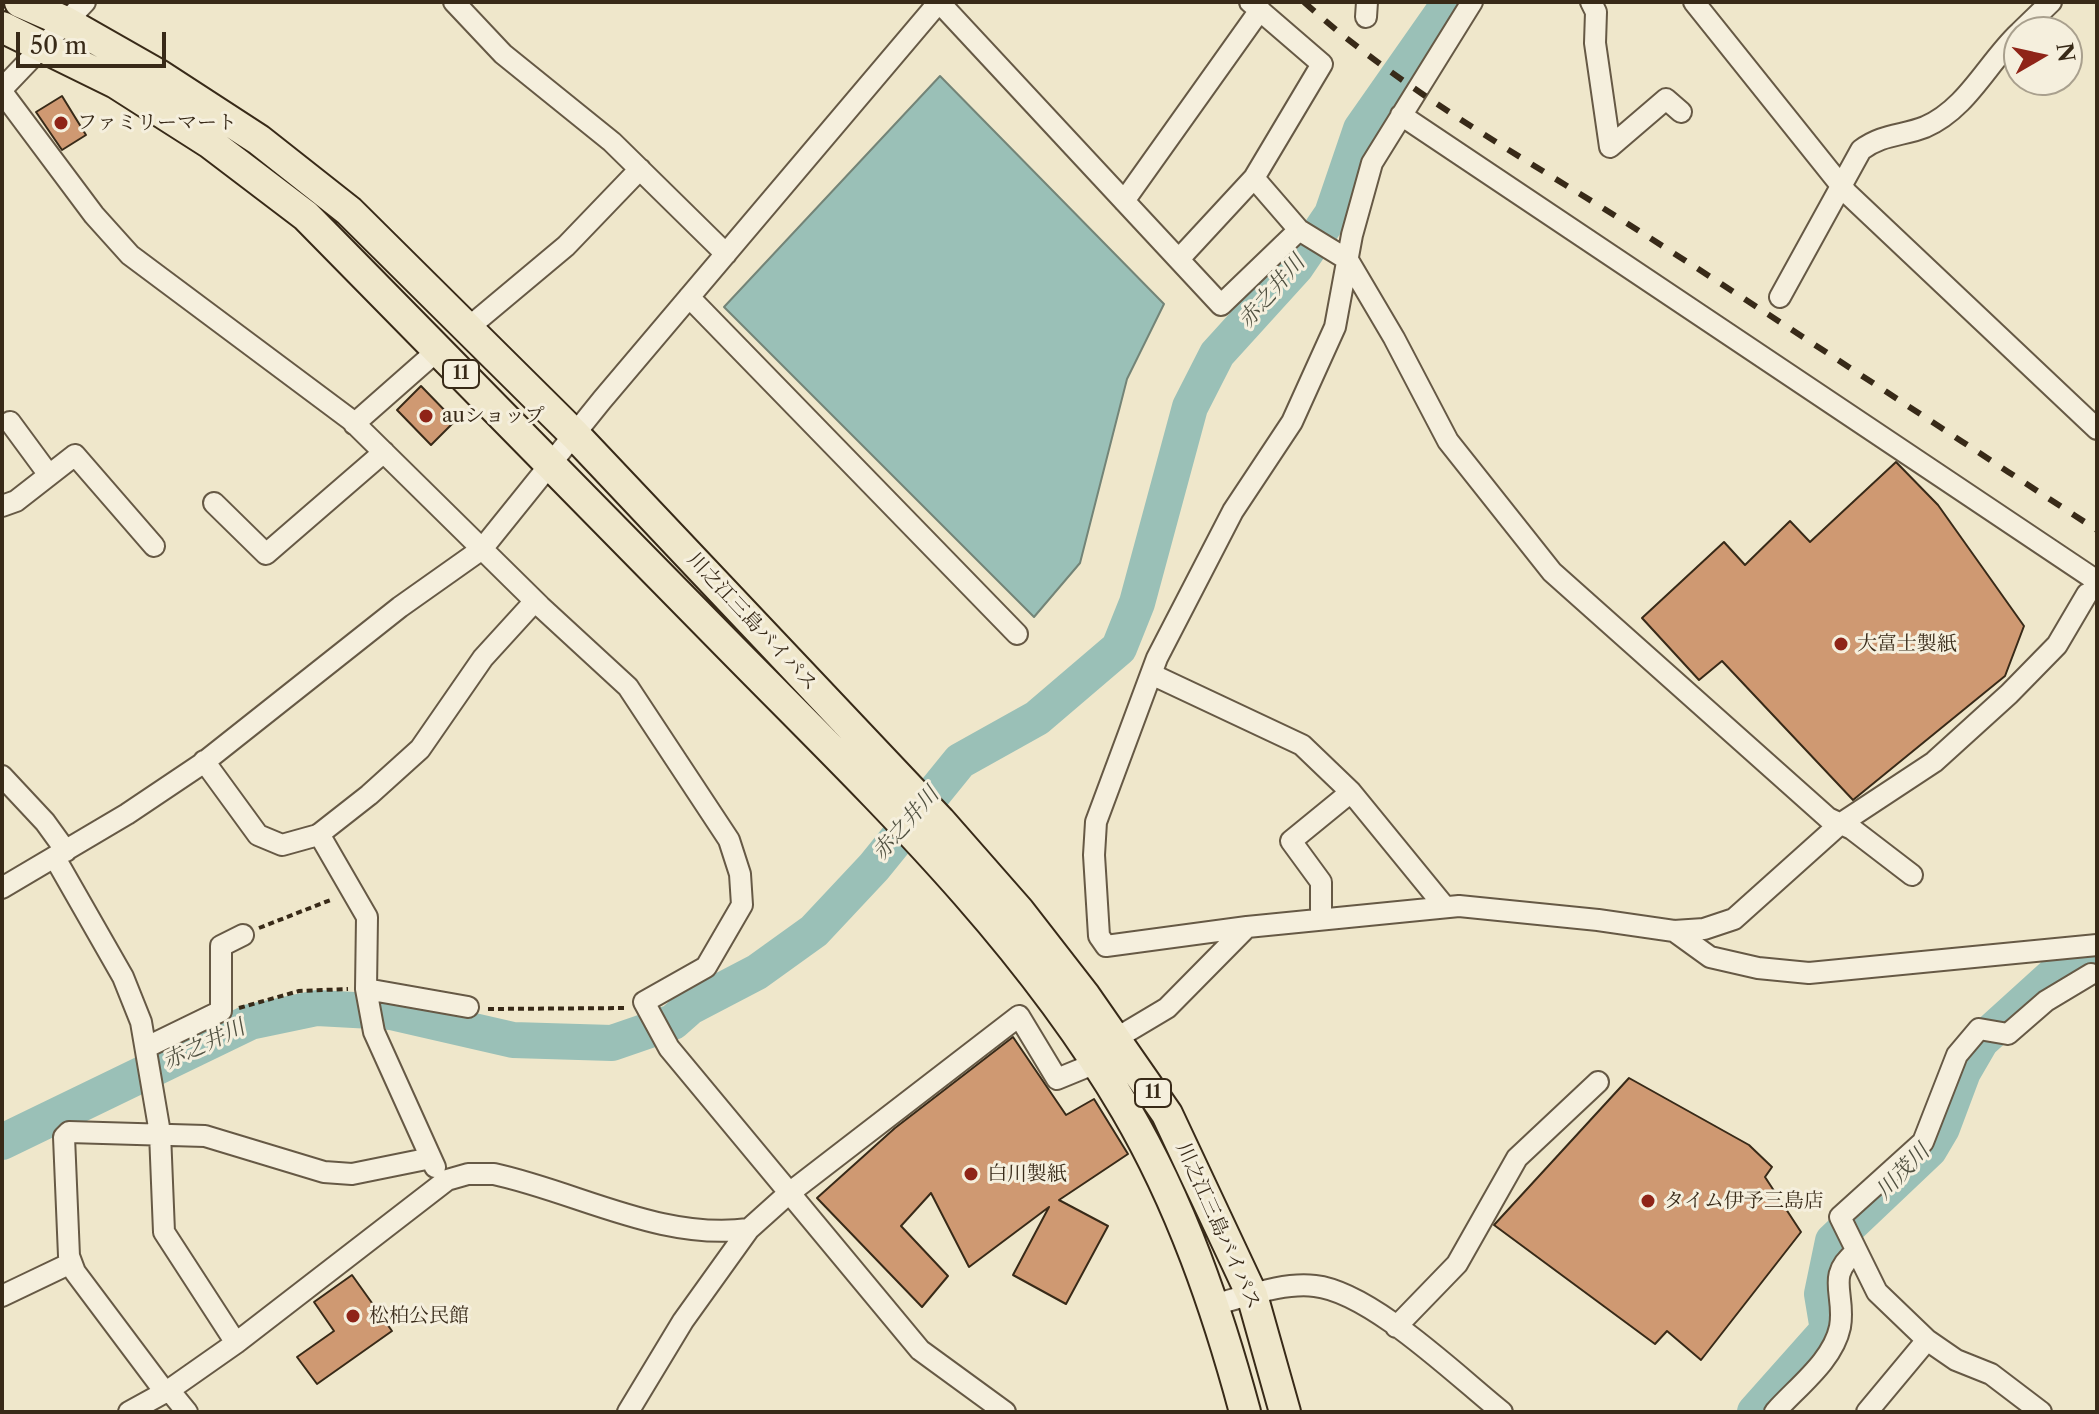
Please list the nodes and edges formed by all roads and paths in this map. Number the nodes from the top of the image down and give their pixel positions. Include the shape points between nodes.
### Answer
1 (20, 2) edge
2 (454, 2) edge
3 (1472, 2) edge
4 (1591, 2) edge
5 (1694, 2) edge
6 (2051, 2) edge
7 (1255, 6) edge
8 (79, 8) edge
9 (2036, 16) edge
10 (2, 27) edge
11 (42, 46) junction
12 (2003, 50) edge
13 (2, 91) edge
14 (1681, 112) dead end
15 (1401, 115) junction
16 (640, 169) junction
17 (1254, 178) junction
18 (1841, 183) junction
19 (1124, 201) junction
20 (1303, 232) junction
21 (726, 254) junction
22 (1339, 255) junction
23 (1179, 259) junction
24 (689, 297) junction
25 (1780, 297) dead end
26 (468, 328) junction
27 (438, 350) junction
28 (10, 422) dead end
29 (354, 424) junction
30 (2097, 429) edge
31 (575, 435) junction
32 (384, 452) junction
33 (551, 465) junction
34 (49, 475) junction
35 (243, 501) dead end
36 (2, 506) edge
37 (154, 546) dead end
38 (482, 549) junction
39 (2092, 587) edge
40 (535, 601) junction
41 (1017, 634) dead end
42 (1151, 674) junction
43 (204, 761) junction
44 (2, 776) edge
45 (1351, 792) junction
46 (1840, 824) junction
47 (319, 834) junction
48 (60, 854) junction
49 (1912, 875) dead end
50 (2, 888) edge
51 (353, 888) junction
52 (1445, 907) junction
53 (1321, 919) junction
54 (1247, 927) junction
55 (1674, 931) junction
56 (243, 935) joint
57 (2083, 947) edge
58 (2092, 976) edge
59 (366, 989) junction
60 (468, 1007) joint
61 (647, 1008) junction
62 (218, 1014) junction
63 (1115, 1039) junction
64 (147, 1047) junction
65 (1096, 1063) junction
66 (1598, 1082) dead end
67 (160, 1133) junction
68 (431, 1158) junction
69 (442, 1183) junction
70 (788, 1194) junction
71 (749, 1229) junction
72 (1850, 1238) junction
73 (71, 1263) junction
74 (1252, 1295) junction
75 (2, 1296) edge
76 (1213, 1305) junction
77 (1396, 1327) junction
78 (1927, 1340) junction
79 (236, 1343) junction
80 (167, 1391) junction
81 (1780, 1411) edge
82 (129, 1412) edge
83 (187, 1412) edge
84 (628, 1412) edge
85 (1005, 1412) edge
86 (1245, 1412) edge
87 (1285, 1412) edge
88 (1502, 1412) edge
89 (1867, 1412) edge
90 (2041, 1412) edge

1 - 8 highway, 川之江三島バイパス / 11
2 - 16 street via 503,54
3 - 15 street
4 - 14 street via 1610,147 1666,99
5 - 18 street
6 - 9 street
7 - 17 street via 1322,64
7 - 19 street
8 - 11 street
8 - 26 highway, 川之江三島バイパス / 11 via 159,75 259,140 349,211
10 - 11 highway, 川之江三島バイパス / 11
11 - 13 street
11 - 27 highway, 川之江三島バイパス / 11 via 116,83 210,143 306,216
12 - 18 street via 1956,104 1926,126 1877,138 1861,150
13 - 29 street via 130,255
15 - 22 street via 1372,163
15 - 39 street
16 - 21 street
16 - 26 street via 566,246
17 - 20 street
17 - 23 street
18 - 25 street
18 - 30 street
19 - 21 street via 939,2
19 - 23 street
20 - 22 street
20 - 23 street via 1221,305
21 - 24 street
22 - 42 street via 1335,327 1292,422 1233,511
22 - 46 street via 1394,338 1448,441 1552,572
24 - 31 street
24 - 41 street
26 - 31 highway, 川之江三島バイパス / 11
27 - 29 street
27 - 33 highway, 川之江三島バイパス / 11
28 - 34 street
29 - 32 street
31 - 33 street
31 - 63 highway, 川之江三島バイパス / 11 via 940,821 1019,911
32 - 35 street via 305,534 266,554 220,510
32 - 38 street
33 - 38 street
33 - 65 highway, 川之江三島バイパス / 11 via 868,788 1002,933
34 - 36 street
34 - 37 street via 75,455
38 - 40 street
38 - 43 street
39 - 46 street via 2057,645 2009,694 1934,762
40 - 47 street via 483,658 420,749
40 - 61 street via 628,687 729,840 740,874 742,905 706,967
42 - 45 street via 1302,745
42 - 54 street via 1096,822 1099,936 1106,946
43 - 47 street via 267,842 282,845
43 - 48 street
44 - 48 street via 45,822
45 - 52 street
45 - 53 street via 1291,841 1321,882
46 - 49 street
46 - 55 street via 1734,919
47 - 51 street
48 - 50 street
48 - 64 street via 123,977
51 - 56 path
51 - 59 street via 367,917
52 - 53 street
52 - 55 street
53 - 54 street
54 - 63 street via 1167,1008
55 - 57 street via 1710,957 1809,973
56 - 62 street via 221,946
57 - 58 street
58 - 72 street via 2046,1001 2008,1034 1979,1029 1957,1055 1923,1142 1840,1217
59 - 60 street
59 - 62 path via 299,991
59 - 68 street via 372,1024
60 - 61 path
61 - 70 street via 669,1048
62 - 64 street
63 - 65 street
63 - 74 highway, 川之江三島バイパス / 11 via 1167,1114
64 - 67 street
65 - 70 street via 1057,1079 1019,1016
65 - 76 highway, 川之江三島バイパス / 11 via 1162,1180
66 - 77 street via 1517,1158 1457,1264
67 - 68 street via 240,1144 324,1172 352,1174
67 - 73 street via 69,1132 64,1137
67 - 79 street via 164,1232
68 - 69 street
69 - 71 street via 468,1174 494,1174 649,1220 720,1233
69 - 79 street
70 - 71 street
70 - 85 street via 920,1350
71 - 84 street via 683,1321
72 - 78 street via 1877,1292
72 - 81 street via 1837,1284 1842,1309 1835,1343
73 - 75 street
73 - 80 street
74 - 76 street
74 - 77 street via 1293,1285 1341,1291
74 - 87 highway, 川之江三島バイパス / 11
76 - 86 highway, 川之江三島バイパス / 11
77 - 88 street
78 - 89 street
78 - 90 street via 1956,1360 1991,1374
79 - 80 street
80 - 82 street
80 - 83 street

